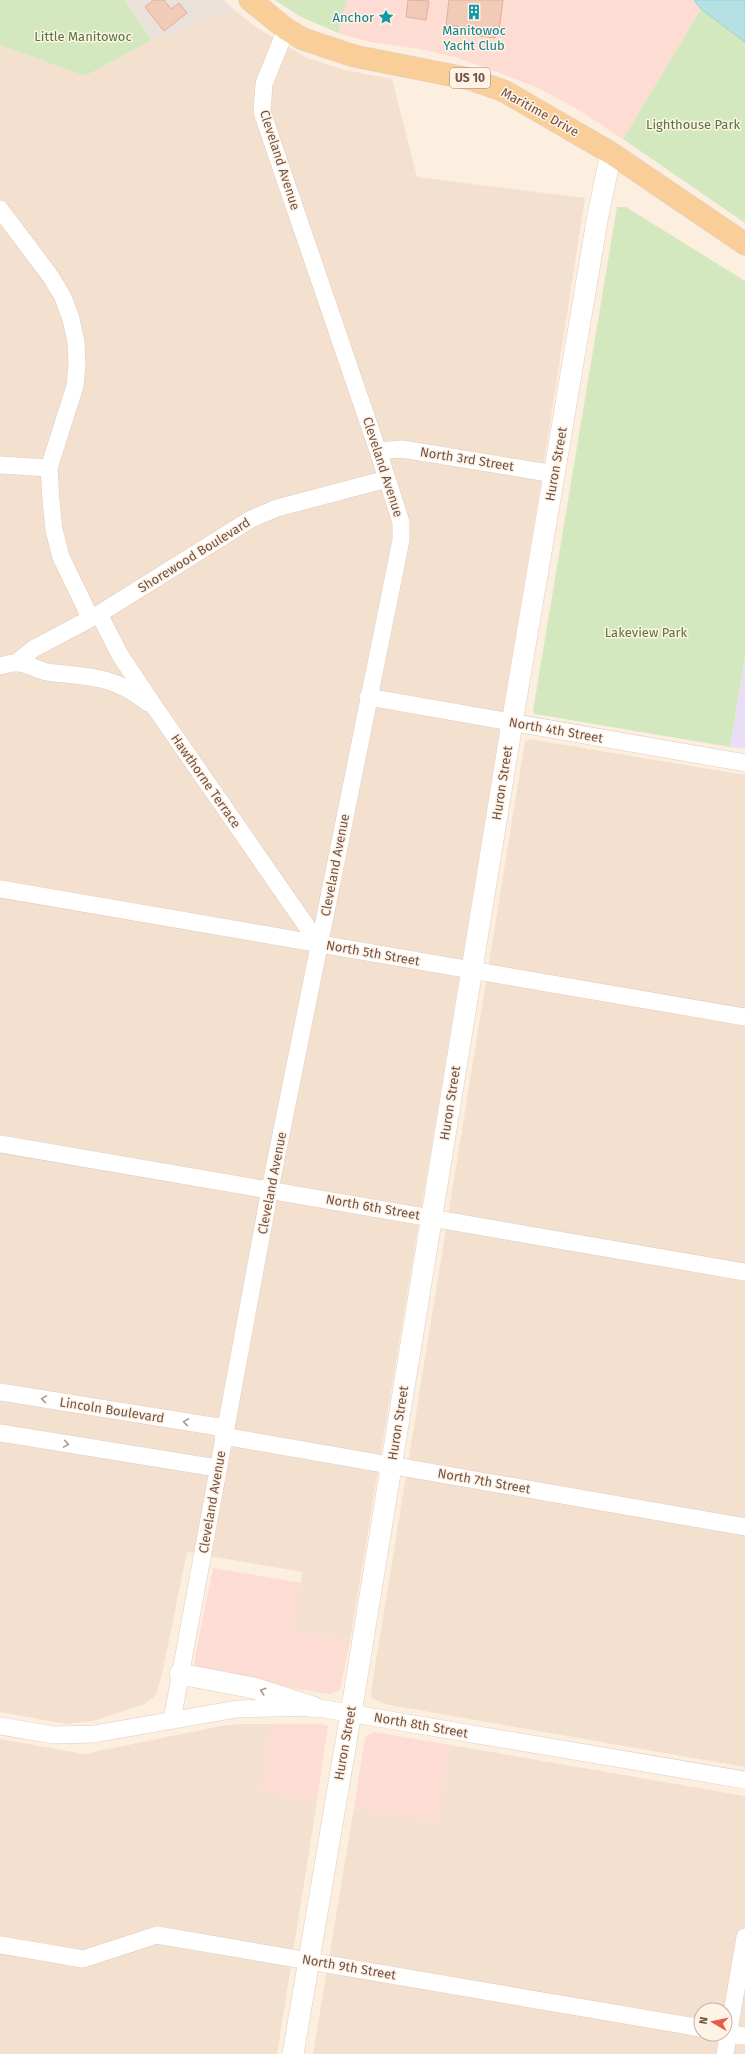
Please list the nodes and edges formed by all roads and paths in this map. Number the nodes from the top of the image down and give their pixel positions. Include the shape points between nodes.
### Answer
1 (250, 0) edge
2 (286, 29) junction
3 (611, 153) junction
4 (0, 209) edge
5 (745, 244) edge
6 (378, 451) junction
7 (0, 465) edge
8 (49, 468) junction
9 (555, 474) junction
10 (387, 479) junction
11 (94, 616) junction
12 (8, 664) edge
13 (368, 697) junction
14 (156, 709) junction
15 (512, 723) junction
16 (745, 763) edge
17 (0, 889) edge
18 (320, 944) junction
19 (472, 970) junction
20 (745, 1017) edge
21 (0, 1144) edge
22 (270, 1190) junction
23 (432, 1218) junction
24 (745, 1272) edge
25 (0, 1392) edge
26 (224, 1432) junction
27 (0, 1433) edge
28 (391, 1465) junction
29 (217, 1468) junction
30 (745, 1527) edge
31 (180, 1674) junction
32 (313, 1707) junction
33 (350, 1713) junction
34 (172, 1720) junction
35 (0, 1726) edge
36 (745, 1780) edge
37 (745, 1938) edge
38 (0, 1945) edge
39 (307, 1960) junction
40 (733, 2002) edge
41 (693, 2027) edge
42 (733, 2034) edge
43 (745, 2036) edge
44 (726, 2042) edge
45 (293, 2054) edge
46 (725, 2054) edge

1 - 2 main road, Maritime Drive / US 10
2 - 3 main road, Maritime Drive / US 10 via 303,39 354,56 470,79 504,91
2 - 6 street, Cleveland Avenue via 264,84 262,112
3 - 5 main road, Maritime Drive / US 10
3 - 9 street, Huron Street via 598,215
4 - 8 street, Hawthorne Terrace via 63,297 76,342 75,386
6 - 9 street, North 3rd Street via 402,449
6 - 10 street, Cleveland Avenue
7 - 8 street
8 - 11 street, Hawthorne Terrace via 54,530 61,557
9 - 15 street, Huron Street
10 - 11 street, Shorewood Boulevard via 277,508 251,519
10 - 13 street, Cleveland Avenue via 401,522 401,540
11 - 12 street, Shorewood Boulevard
11 - 14 street, Hawthorne Terrace
12 - 14 street, Shorewood Boulevard via 110,680 138,694
13 - 15 street, North 4th Street
13 - 18 street, Cleveland Avenue
14 - 18 street, Hawthorne Terrace
15 - 16 street, North 4th Street
15 - 19 street, Huron Street
17 - 18 street, North 5th Street
18 - 19 street, North 5th Street
18 - 22 street, Cleveland Avenue
19 - 20 street, North 5th Street
19 - 23 street, Huron Street
21 - 22 street, North 6th Street
22 - 23 street, North 6th Street
22 - 26 street, Cleveland Avenue
23 - 24 street, North 6th Street
23 - 28 street, Huron Street
26 -> 25 street, Lincoln Boulevard
26 - 28 street, North 7th Street
26 - 29 street, Cleveland Avenue
27 -> 29 street
28 - 30 street, North 7th Street
28 - 33 street, Huron Street
29 - 31 street, Cleveland Avenue
32 -> 31 street via 254,1688
31 - 34 street, Cleveland Avenue
32 - 33 street, North 8th Street
32 - 34 street, North 8th Street via 237,1709
33 - 36 street, North 8th Street
33 - 39 street, Huron Street
34 - 35 street, North 8th Street via 94,1734 53,1735
37 - 40 street
38 - 39 street, North 9th Street via 83,1958 157,1935
39 - 41 street, North 9th Street
39 - 45 street, Huron Street
42 - 43 street
44 - 46 street

